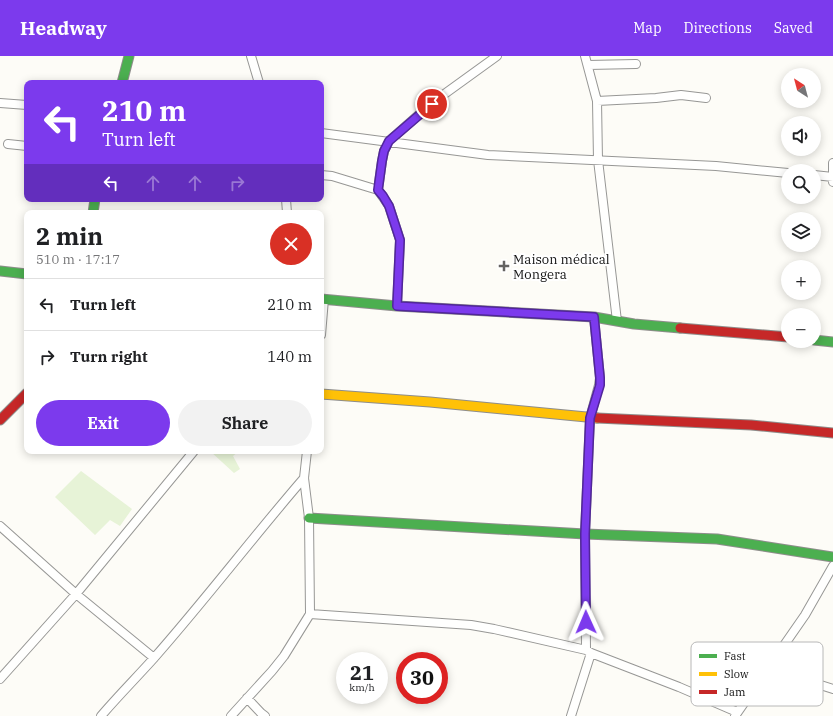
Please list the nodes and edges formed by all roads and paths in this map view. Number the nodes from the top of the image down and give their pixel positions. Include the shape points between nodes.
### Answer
1 (129, 56) edge
2 (251, 56) edge
3 (497, 56) edge
4 (585, 56) edge
5 (636, 64) dead end
6 (588, 66) junction
7 (123, 80) edge
8 (258, 80) edge
9 (706, 98) dead end
10 (598, 101) junction
11 (0, 103) edge
12 (24, 105) edge
13 (324, 132) edge
14 (389, 141) junction
15 (8, 144) dead end
16 (24, 146) edge
17 (598, 160) junction
18 (833, 163) edge
19 (781, 172) edge
20 (324, 175) edge
21 (821, 176) edge
22 (833, 177) edge
23 (833, 182) edge
24 (378, 190) junction
25 (0, 271) edge
26 (24, 274) edge
27 (324, 299) edge
28 (397, 306) junction
29 (594, 317) junction
30 (617, 321) junction
31 (781, 337) edge
32 (821, 341) edge
33 (833, 342) edge
34 (324, 394) edge
35 (24, 396) edge
36 (2, 414) edge
37 (590, 418) junction
38 (833, 433) edge
39 (192, 454) edge
40 (307, 454) edge
41 (304, 478) junction
42 (309, 518) junction
43 (0, 526) edge
44 (585, 534) junction
45 (833, 557) edge
46 (833, 566) edge
47 (76, 594) junction
48 (310, 614) junction
49 (786, 642) edge
50 (588, 652) junction
51 (154, 658) junction
52 (0, 679) edge
53 (823, 686) edge
54 (833, 689) edge
55 (691, 693) edge
56 (248, 698) junction
57 (718, 706) edge
58 (736, 714) edge
59 (101, 716) edge
60 (231, 716) edge
61 (265, 716) edge
62 (571, 716) edge

1 - 7 main road
2 - 8 street
3 - 14 street via 432,104
4 - 6 street
5 - 6 street
6 - 10 street
9 - 10 street via 681,95
10 - 17 street
11 - 12 street
13 - 14 street
14 - 17 street via 488,155
14 - 24 street via 384,151
15 - 16 street
17 - 19 street
17 - 30 street
18 - 22 street
20 - 24 street
21 - 22 street
22 - 23 street
24 - 28 street via 389,206 400,240
25 - 26 main road
27 - 28 main road
28 - 29 main road
29 - 30 main road
29 - 37 street via 600,385
30 - 31 main road
32 - 33 main road
34 - 37 main road
35 - 36 main road
37 - 38 main road via 750,425
37 - 44 street
39 - 47 street
40 - 41 street
41 - 42 street
41 - 51 street
42 - 44 main road
42 - 48 street
43 - 47 street
44 - 45 main road via 717,539
44 - 50 street
46 - 49 street via 805,615
47 - 51 street
47 - 52 street
48 - 50 street via 471,625
48 - 56 street via 284,656
50 - 55 street
50 - 62 street
51 - 59 street
53 - 54 street
56 - 60 street
56 - 61 street
57 - 58 street

